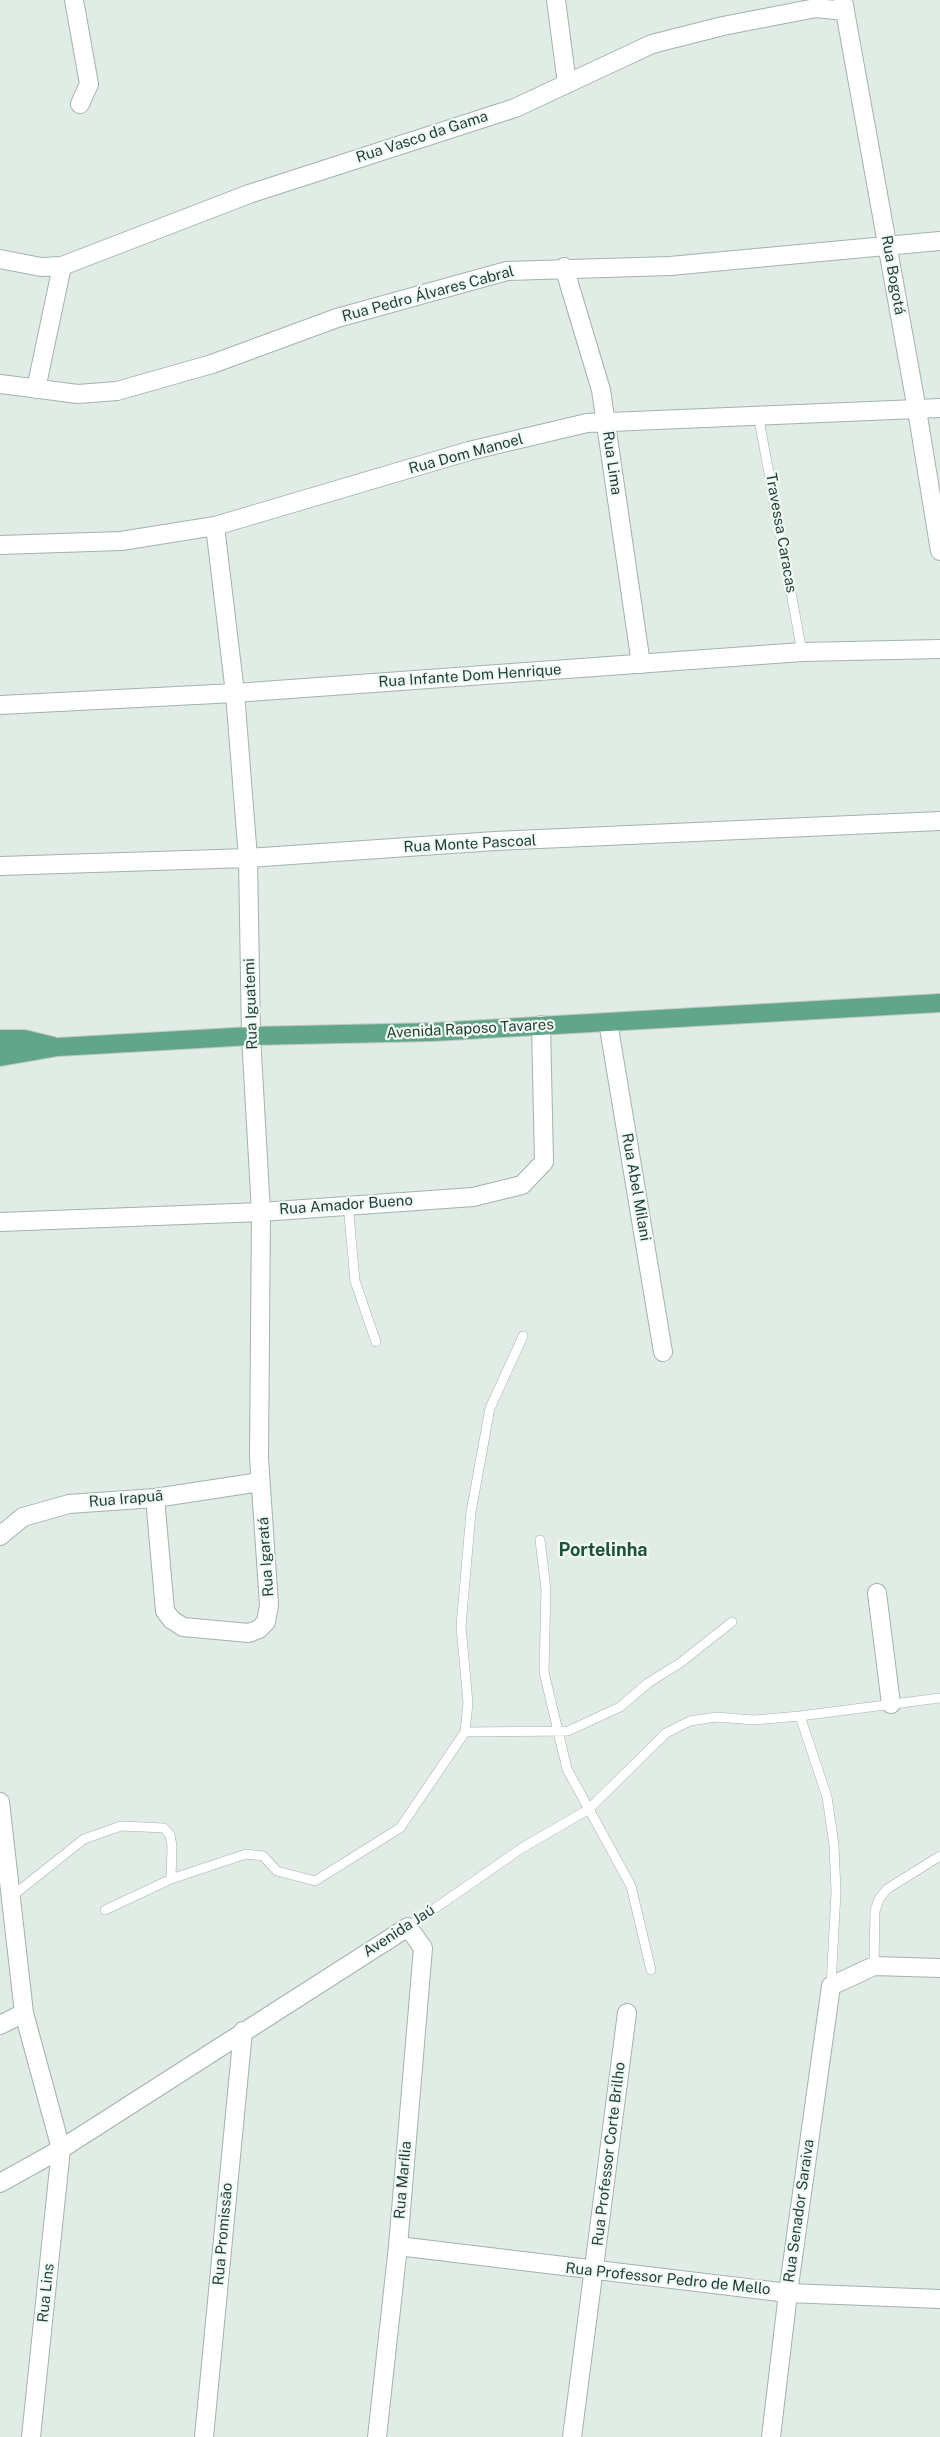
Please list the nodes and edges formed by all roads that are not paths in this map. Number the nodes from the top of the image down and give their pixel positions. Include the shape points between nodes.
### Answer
1 (75, 0) edge
2 (556, 0) edge
3 (844, 6) edge
4 (567, 84) junction
5 (80, 104) dead end
6 (940, 241) edge
7 (888, 245) junction
8 (0, 259) edge
9 (62, 266) junction
10 (564, 267) junction
11 (0, 384) edge
12 (36, 389) junction
13 (940, 408) edge
14 (917, 410) junction
15 (758, 414) junction
16 (606, 422) junction
17 (214, 526) junction
18 (0, 545) edge
19 (940, 551) edge
20 (940, 649) edge
21 (802, 652) junction
22 (641, 664) junction
23 (235, 693) junction
24 (0, 705) edge
25 (940, 821) edge
26 (248, 858) junction
27 (0, 866) edge
28 (940, 1003) edge
29 (608, 1022) junction
30 (541, 1025) junction
31 (251, 1035) junction
32 (0, 1039) edge
33 (58, 1047) junction
34 (0, 1057) edge
35 (348, 1204) junction
36 (261, 1212) junction
37 (0, 1222) edge
38 (523, 1336) dead end
39 (376, 1342) dead end
40 (663, 1352) dead end
41 (260, 1482) junction
42 (155, 1498) junction
43 (0, 1536) edge
44 (540, 1540) dead end
45 (877, 1593) dead end
46 (732, 1622) dead end
47 (940, 1698) edge
48 (891, 1704) junction
49 (800, 1716) junction
50 (558, 1731) junction
51 (465, 1732) junction
52 (0, 1802) edge
53 (589, 1809) junction
54 (940, 1856) edge
55 (171, 1879) junction
56 (11, 1897) junction
57 (105, 1910) dead end
58 (408, 1927) junction
59 (16, 1940) junction
60 (0, 1952) edge
61 (874, 1966) junction
62 (940, 1968) edge
63 (651, 1970) dead end
64 (831, 1986) junction
65 (24, 2013) junction
66 (627, 2013) dead end
67 (0, 2025) edge
68 (243, 2031) junction
69 (61, 2149) junction
70 (0, 2183) edge
71 (398, 2246) junction
72 (594, 2271) junction
73 (788, 2293) junction
74 (940, 2299) edge
75 (31, 2437) edge
76 (204, 2437) edge
77 (377, 2437) edge
78 (572, 2437) edge
79 (771, 2437) edge

1 - 5 street via 89,84
2 - 4 street
3 - 4 street, Rua Vasco da Gama via 687,34 652,44
3 - 7 street, Rua Bogotá
4 - 9 street, Rua Vasco da Gama via 514,108 249,194
6 - 7 street, Rua Pedro Álvares Cabral
7 - 10 street, Rua Pedro Álvares Cabral via 670,266
7 - 14 street, Rua Bogotá
8 - 9 street, Rua Vasco da Gama via 41,267
9 - 12 street
10 - 12 street, Rua Pedro Álvares Cabral via 507,271 337,318 212,364 117,391 78,394
10 - 16 street, Rua Lima via 601,390
11 - 12 street, Rua Pedro Álvares Cabral
13 - 14 street, Rua Dom Manoel
14 - 15 street, Rua Dom Manoel
14 - 19 street, Rua Bogotá
15 - 16 street, Rua Dom Manoel
15 - 21 lane, Travessa Caracas
16 - 17 street, Rua Dom Manoel via 469,451
16 - 22 street, Rua Lima
17 - 18 street, Rua Dom Manoel via 121,541
17 - 23 street, Rua Iguatemi
20 - 21 street, Rua Infante Dom Henrique
21 - 22 street, Rua Infante Dom Henrique
22 - 23 street, Rua Infante Dom Henrique
23 - 24 street, Rua Infante Dom Henrique
23 - 26 street, Rua Iguatemi
25 - 26 street, Rua Monte Pascoal
26 - 27 street, Rua Monte Pascoal
26 - 31 street, Rua Iguatemi
28 - 29 main road, Avenida Raposo Tavares
29 - 30 main road, Avenida Raposo Tavares
29 - 40 street, Rua Abel Milani
30 - 31 main road, Avenida Raposo Tavares via 432,1032
30 - 35 street, Rua Amador Bueno via 544,1162 522,1185 473,1197
31 - 33 main road, Avenida Raposo Tavares
31 - 36 street, Rua Iguatemi
32 - 33 main road via 24,1039
33 - 34 main road, Avenida Raposo Tavares
35 - 36 street, Rua Amador Bueno
35 - 39 lane via 355,1281
36 - 37 street, Rua Amador Bueno
36 - 41 street, Rua Iguatemi
38 - 51 lane via 490,1408 471,1512 461,1626 468,1703
41 - 42 street, Rua Irapuã
41 - 42 street, Rua Igaratá via 269,1605 266,1622 249,1633 183,1627 165,1611
42 - 43 street, Rua Irapuã via 69,1504 23,1517
44 - 50 lane via 546,1589 544,1672
45 - 48 street
46 - 50 lane via 620,1707 568,1731
47 - 48 lane, Avenida Jaú
48 - 49 lane, Avenida Jaú
49 - 53 lane, Avenida Jaú via 690,1720 666,1733
49 - 64 lane, Rua Senador Saraiva via 826,1797 834,1845
50 - 51 lane
50 - 53 lane via 567,1769
51 - 55 lane via 400,1828 315,1881 277,1871 263,1856 246,1854
52 - 56 street
53 - 58 lane, Avenida Jaú via 522,1848
53 - 63 lane via 631,1886
54 - 61 lane via 887,1889 879,1899 875,1911
55 - 56 lane via 172,1846 164,1828 121,1826 84,1839
55 - 57 lane
56 - 59 street
58 - 68 street, Avenida Jaú
58 - 71 street, Rua Marília via 423,1948
59 - 60 street
59 - 65 street
61 - 62 street
61 - 64 street
64 - 73 street, Rua Senador Saraiva
65 - 67 street
65 - 69 street
66 - 72 street, Rua Professor Corte Brilho
68 - 69 street, Avenida Jaú
68 - 76 street, Rua Promissão
69 - 70 street, Avenida Jaú
69 - 75 street, Rua Lins
71 - 72 street, Rua Professor Pedro de Mello
71 - 77 street, Rua Marília
72 - 73 street, Rua Professor Pedro de Mello
72 - 78 street, Rua Professor Corte Brilho
73 - 74 street, Rua Professor Pedro de Mello
73 - 79 street, Rua Senador Saraiva

